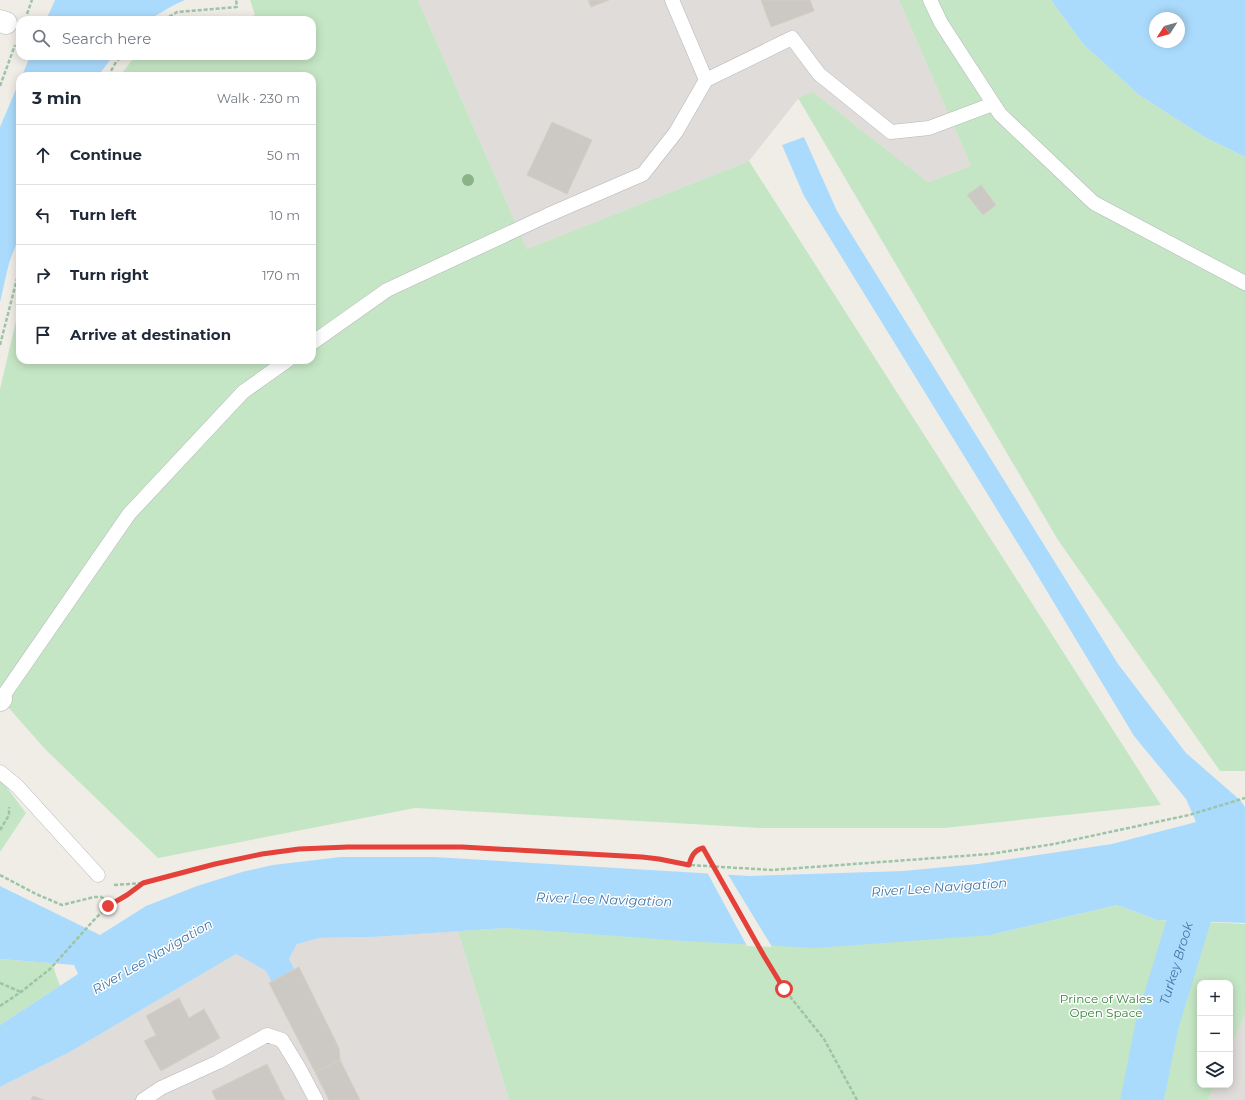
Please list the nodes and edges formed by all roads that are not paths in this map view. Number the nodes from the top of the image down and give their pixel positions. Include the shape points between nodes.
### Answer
1 (672, 0) edge
2 (930, 0) edge
3 (706, 80) junction
4 (993, 104) junction
5 (1245, 283) edge
6 (316, 340) edge
7 (282, 364) edge
8 (0, 700) edge
9 (0, 772) edge
10 (98, 875) dead end
11 (143, 1100) edge
12 (316, 1100) edge

1 - 3 lane
2 - 4 lane via 941,23
3 - 4 lane via 792,38 818,74 890,132 929,128
3 - 6 lane via 676,132 643,174 387,290
4 - 5 lane via 1000,114 1094,203
7 - 8 lane via 243,392 129,514
9 - 10 lane via 17,786
11 - 12 lane via 161,1088 218,1062 267,1035 282,1040

